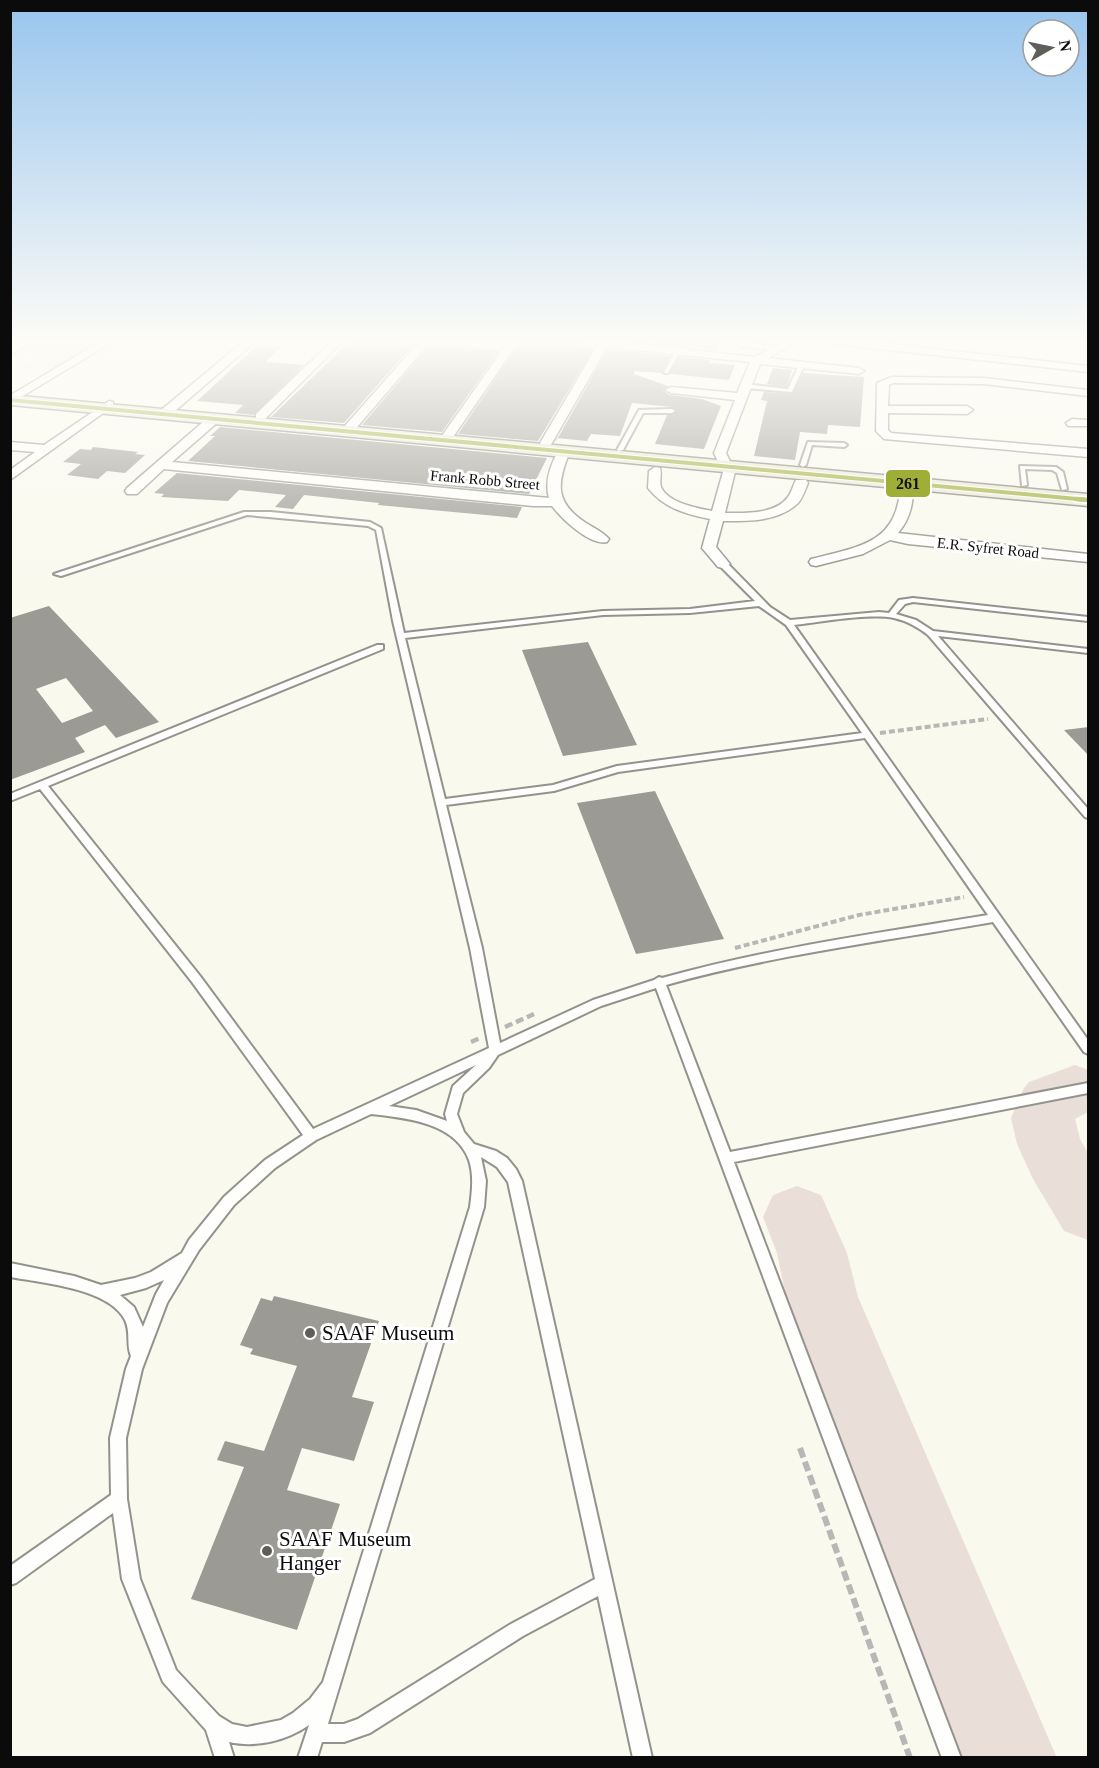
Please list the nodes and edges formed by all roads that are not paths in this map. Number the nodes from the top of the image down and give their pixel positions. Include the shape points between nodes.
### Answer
1 (82, 424) edge
2 (209, 424) edge
3 (282, 424) edge
4 (313, 424) edge
5 (353, 424) edge
6 (456, 424) edge
7 (566, 424) edge
8 (634, 424) edge
9 (732, 424) edge
10 (882, 424) edge
11 (349, 428) junction
12 (447, 437) junction
13 (844, 445) dead end
14 (10, 446) edge
15 (555, 447) junction
16 (46, 449) junction
17 (620, 450) junction
18 (1089, 453) edge
19 (725, 463) junction
20 (161, 465) junction
21 (655, 471) dead end
22 (802, 474) junction
23 (10, 476) edge
24 (907, 479) junction
25 (132, 491) dead end
26 (1089, 491) edge
27 (1089, 500) edge
28 (556, 502) junction
29 (718, 516) junction
30 (887, 535) junction
31 (602, 539) dead end
32 (1089, 558) edge
33 (816, 562) dead end
34 (723, 564) joint
35 (57, 574) dead end
36 (761, 603) junction
37 (891, 615) junction
38 (1089, 619) edge
39 (789, 623) junction
40 (931, 633) junction
41 (401, 636) junction
42 (380, 647) dead end
43 (1089, 651) edge
44 (867, 735) junction
45 (42, 785) junction
46 (10, 798) edge
47 (440, 803) junction
48 (1089, 815) edge
49 (996, 918) junction
50 (659, 981) junction
51 (495, 1049) junction
52 (1089, 1049) edge
53 (1089, 1088) edge
54 (371, 1109) junction
55 (311, 1136) junction
56 (465, 1143) junction
57 (726, 1158) junction
58 (194, 1245) junction
59 (10, 1270) edge
60 (104, 1291) junction
61 (134, 1369) junction
62 (119, 1499) junction
63 (10, 1577) edge
64 (604, 1583) junction
65 (331, 1687) junction
66 (212, 1723) junction
67 (315, 1733) junction
68 (225, 1758) edge
69 (307, 1758) edge
70 (643, 1758) edge
71 (952, 1758) edge

1 - 16 street
2 - 20 street
3 - 11 main road
4 - 11 main road
5 - 11 street
6 - 12 street
7 - 15 street
8 - 17 lane
9 - 19 street via 720,453
10 - 18 street via 882,431 888,436
11 - 12 main road
12 - 15 main road
13 - 22 lane via 810,443
14 - 16 street
15 - 17 main road
15 - 19 main road
15 - 28 street via 552,482
16 - 23 street
17 - 19 main road
19 - 22 main road
19 - 24 main road
19 - 29 street via 729,472
20 - 25 street
20 - 28 street, Frank Robb Street
21 - 29 street via 651,479 658,495 683,509
22 - 24 main road
22 - 29 street via 796,500 775,513 740,518
24 - 26 main road via 1025,470 1064,489
24 - 27 main road
24 - 30 street via 904,511
28 - 31 street via 574,522
29 - 34 street via 709,548
30 - 32 street, E.R. Syfret Road
30 - 33 street via 862,549
34 - 36 lane
35 - 41 lane via 246,513 370,524 379,529
36 - 39 lane
36 - 41 lane via 690,611 603,613
37 - 38 lane via 902,602 914,600
37 - 39 lane
37 - 40 lane
39 - 44 lane
40 - 43 lane
40 - 48 lane
41 - 47 lane
42 - 45 lane
44 - 47 lane via 627,767 554,788
44 - 49 lane
45 - 46 lane
45 - 55 lane via 196,980
47 - 51 lane via 476,948
49 - 50 lane
49 - 52 lane
50 - 51 lane via 597,1003
50 - 57 lane
51 - 54 lane
51 - 56 lane via 484,1065 461,1084 453,1098 453,1122
53 - 57 lane
54 - 55 lane
54 - 56 lane via 423,1115 444,1124
55 - 58 lane via 270,1164 229,1202
56 - 64 lane via 498,1157 515,1181
56 - 65 lane via 481,1175 477,1207
57 - 71 lane
58 - 60 lane via 177,1264 154,1278
58 - 61 lane via 160,1299
59 - 60 lane
60 - 61 lane via 122,1302 134,1320 138,1343
61 - 62 lane via 118,1438
62 - 63 lane
62 - 66 lane via 131,1579 170,1676
64 - 67 lane via 517,1630 363,1726 344,1733
64 - 70 lane
65 - 66 lane via 300,1720 276,1731 247,1736 230,1733
65 - 67 lane
66 - 68 lane
67 - 69 lane

